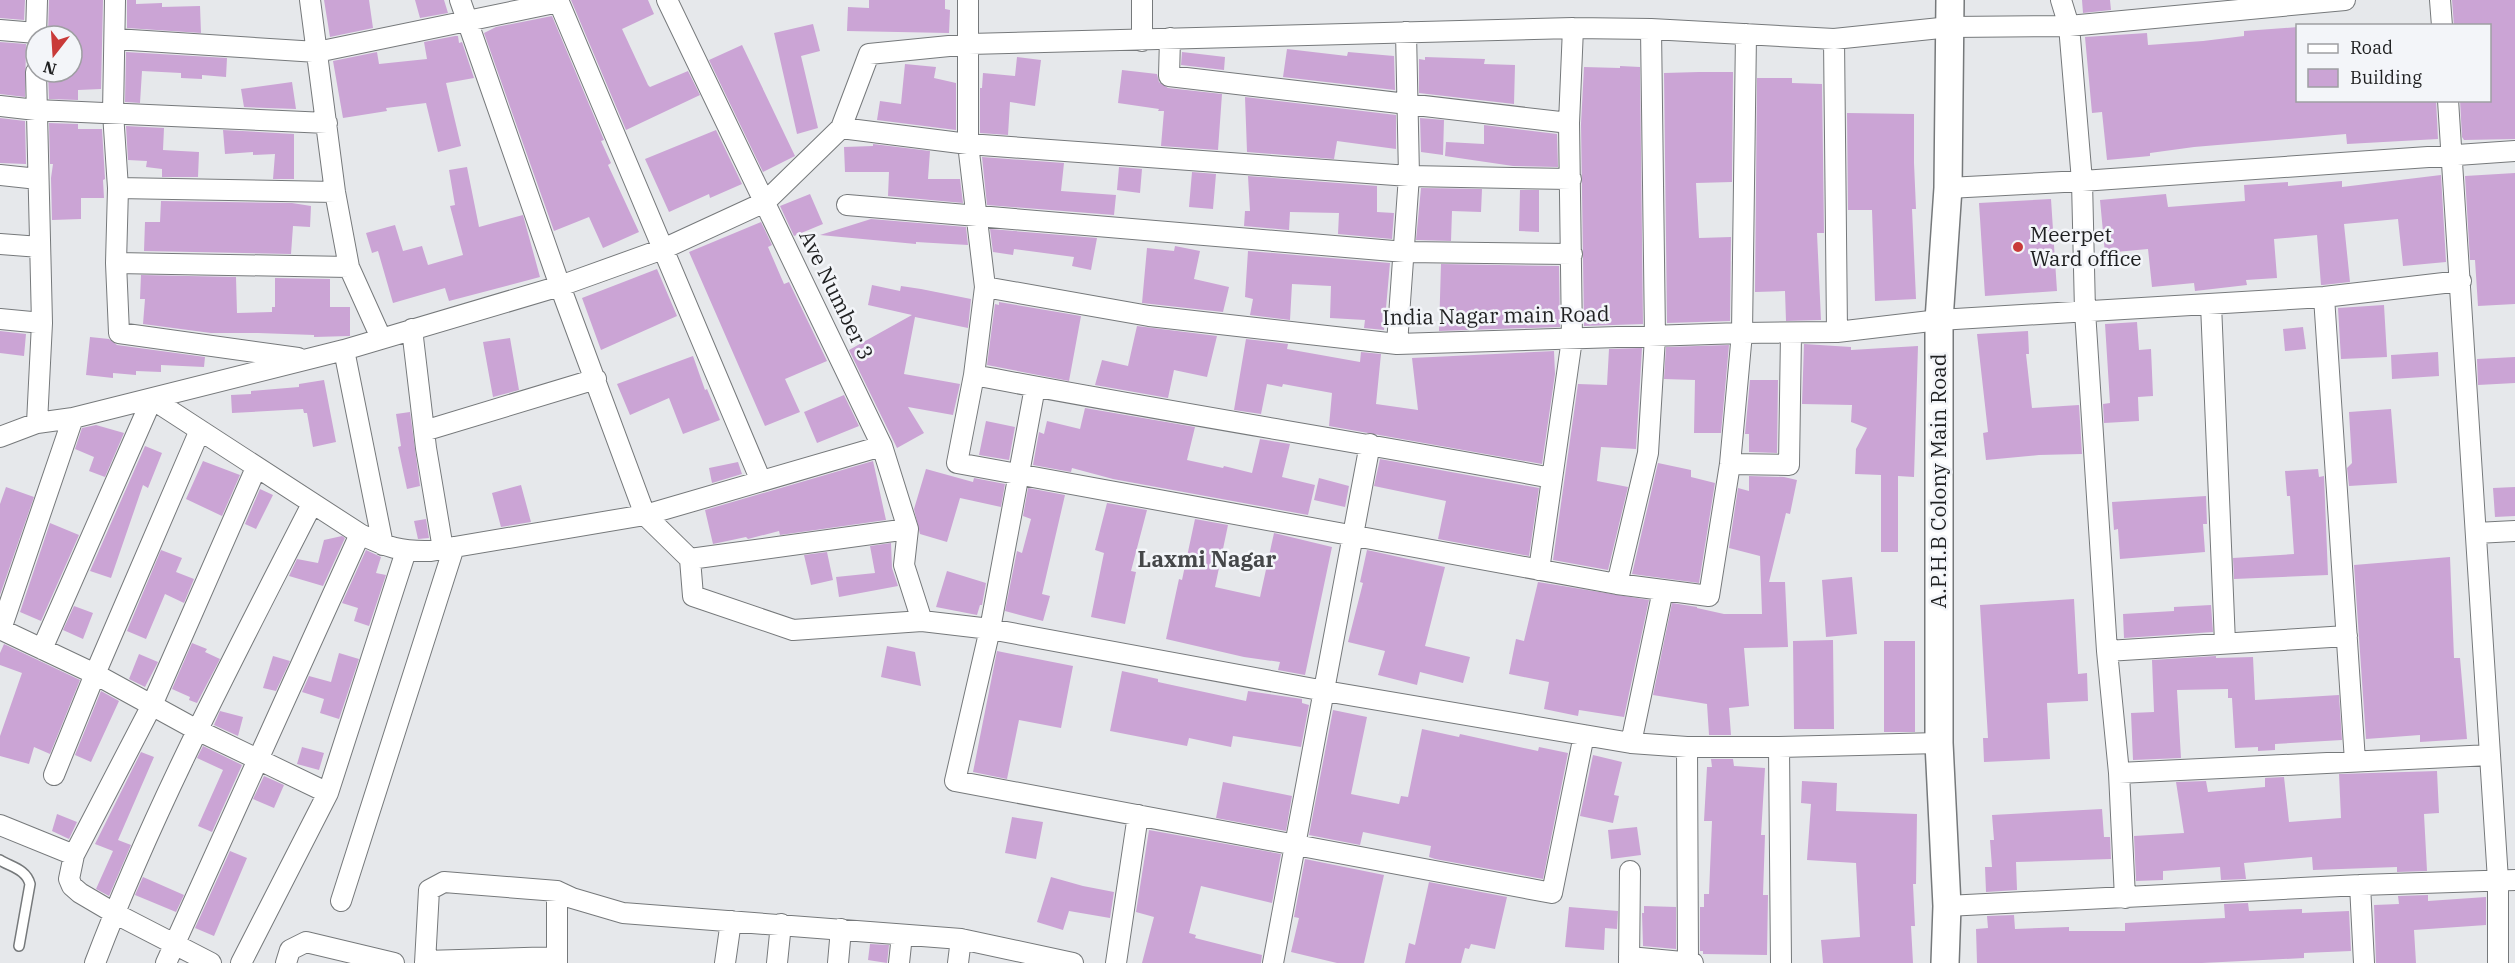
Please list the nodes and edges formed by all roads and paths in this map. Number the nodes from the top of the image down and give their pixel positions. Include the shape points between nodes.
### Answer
1 (37, 0) edge
2 (115, 0) edge
3 (310, 0) edge
4 (460, 0) edge
5 (667, 0) edge
6 (968, 0) edge
7 (1142, 0) edge
8 (1950, 0) edge
9 (2061, 0) edge
10 (2345, 0) edge
11 (2440, 0) edge
12 (558, 1) edge
13 (467, 21) junction
14 (36, 24) edge
15 (2442, 24) edge
16 (2068, 26) junction
17 (1950, 27) junction
18 (1573, 28) junction
19 (1651, 29) junction
20 (0, 30) edge
21 (1407, 32) junction
22 (24, 33) edge
23 (1746, 34) junction
24 (1170, 38) junction
25 (115, 39) junction
26 (1834, 39) junction
27 (1142, 41) junction
28 (969, 44) junction
29 (317, 52) junction
30 (36, 84) edge
31 (2448, 102) edge
32 (1409, 104) junction
33 (0, 106) edge
34 (36, 110) junction
35 (113, 113) junction
36 (327, 123) junction
37 (1569, 123) junction
38 (841, 128) junction
39 (968, 144) junction
40 (2515, 151) edge
41 (2452, 154) junction
42 (0, 175) edge
43 (1409, 176) junction
44 (38, 179) junction
45 (1571, 179) junction
46 (2082, 181) junction
47 (118, 188) junction
48 (1948, 188) junction
49 (335, 192) junction
50 (765, 202) junction
51 (848, 205) dead end
52 (976, 217) junction
53 (0, 244) edge
54 (40, 247) junction
55 (663, 249) junction
56 (1405, 252) junction
57 (1572, 254) junction
58 (116, 262) junction
59 (349, 267) junction
60 (2461, 281) junction
61 (560, 286) junction
62 (985, 287) junction
63 (2324, 297) junction
64 (2211, 304) junction
65 (2085, 311) junction
66 (0, 319) edge
67 (1939, 320) junction
68 (42, 323) junction
69 (412, 329) junction
70 (1837, 332) junction
71 (1742, 333) junction
72 (1791, 333) junction
73 (1655, 337) junction
74 (381, 338) junction
75 (1572, 339) junction
76 (1396, 344) junction
77 (344, 350) junction
78 (307, 360) junction
79 (975, 375) junction
80 (596, 379) junction
81 (1035, 387) junction
82 (152, 399) junction
83 (73, 418) junction
84 (37, 423) junction
85 (200, 430) junction
86 (424, 431) junction
87 (1, 441) edge
88 (1370, 444) junction
89 (882, 446) junction
90 (1730, 464) junction
91 (256, 468) junction
92 (1019, 475) junction
93 (1552, 478) junction
94 (761, 481) junction
95 (312, 504) junction
96 (645, 515) junction
97 (908, 529) junction
98 (2515, 531) edge
99 (2476, 533) junction
100 (360, 534) junction
101 (1353, 534) junction
102 (383, 545) junction
103 (448, 548) junction
104 (406, 551) junction
105 (690, 560) junction
106 (1539, 570) junction
107 (1617, 584) junction
108 (1663, 590) junction
109 (922, 621) junction
110 (0, 629) edge
111 (990, 629) junction
112 (2347, 636) junction
113 (2224, 643) junction
114 (42, 650) junction
115 (2108, 651) junction
116 (95, 674) junction
117 (1325, 691) junction
118 (152, 705) junction
119 (197, 730) junction
120 (1584, 735) junction
121 (1939, 742) junction
122 (1631, 743) junction
123 (1687, 747) junction
124 (1779, 747) junction
125 (2490, 755) junction
126 (259, 759) junction
127 (2355, 761) junction
128 (2119, 773) junction
129 (54, 775) dead end
130 (328, 793) junction
131 (1138, 815) junction
132 (0, 826) edge
133 (1296, 844) junction
134 (74, 855) junction
135 (0, 860) edge
136 (1630, 871) dead end
137 (2507, 880) edge
138 (2360, 885) junction
139 (557, 891) junction
140 (2125, 898) junction
141 (341, 901) dead end
142 (1947, 906) junction
143 (114, 913) junction
144 (731, 921) junction
145 (781, 924) junction
146 (842, 929) junction
147 (902, 935) junction
148 (962, 939) junction
149 (174, 942) junction
150 (19, 946) dead end
151 (364, 959) edge
152 (557, 960) edge
153 (1629, 960) edge
154 (425, 962) edge
155 (95, 963) edge
156 (166, 963) edge
157 (211, 963) edge
158 (241, 963) edge
159 (286, 963) edge
160 (394, 963) edge
161 (725, 963) edge
162 (777, 963) edge
163 (838, 963) edge
164 (899, 963) edge
165 (958, 963) edge
166 (1073, 963) edge
167 (1116, 963) edge
168 (1275, 963) edge
169 (1688, 963) edge
170 (1693, 963) edge
171 (1781, 963) edge
172 (1945, 963) edge
173 (2364, 963) edge
174 (2498, 963) edge

1 - 14 street
2 - 25 street
3 - 29 street
4 - 13 street
5 - 50 street, Ave Number 3
6 - 28 street
7 - 27 street
8 - 17 street, A.P.H.B Colony Main Road
9 - 16 street
10 - 16 street
11 - 15 street
12 - 13 street
12 - 55 street
13 - 29 street
13 - 61 street
16 - 17 street
16 - 46 street
17 - 26 street
17 - 48 street, A.P.H.B Colony Main Road
18 - 19 street
18 - 21 street
18 - 37 street
19 - 23 street
19 - 73 street
20 - 22 street
21 - 24 street
21 - 32 street
23 - 26 street
23 - 71 street
24 - 27 street
24 - 32 street via 1169,76
25 - 29 street
25 - 35 street
26 - 70 street
27 - 28 street
28 - 38 street via 869,54
28 - 39 street
29 - 36 street
30 - 34 street
31 - 41 street
32 - 37 street
32 - 43 street
33 - 34 street
34 - 35 street
34 - 44 street
35 - 36 street
35 - 47 street
36 - 49 street
37 - 45 street
38 - 39 street
38 - 50 street
39 - 43 street
39 - 52 street
40 - 41 street
41 - 46 street
41 - 60 street
42 - 44 street
43 - 45 street
43 - 56 street
44 - 54 street
45 - 57 street
46 - 48 street
46 - 65 street
47 - 49 street
47 - 58 street
48 - 67 street, A.P.H.B Colony Main Road
49 - 59 street
50 - 55 street
50 - 89 street, Ave Number 3
51 - 52 street
52 - 56 street
52 - 62 street
53 - 54 street
54 - 68 street
55 - 61 street
55 - 94 street
56 - 57 street
56 - 76 street
57 - 75 street
58 - 59 street
58 - 78 street via 119,333
59 - 74 street
60 - 63 street, India Nagar main Road
60 - 99 street
61 - 69 street
61 - 80 street
62 - 76 street, India Nagar main Road via 1149,316
62 - 79 street
63 - 64 street, India Nagar main Road
63 - 112 street
64 - 65 street, India Nagar main Road
64 - 113 street
65 - 67 street, India Nagar main Road
65 - 115 street
66 - 68 street
67 - 70 street, India Nagar main Road
67 - 121 street, A.P.H.B Colony Main Road
68 - 84 street
69 - 74 street
69 - 86 street
70 - 72 street, India Nagar main Road
71 - 72 street, India Nagar main Road
71 - 73 street, India Nagar main Road
71 - 90 street
72 - 90 street via 1789,465
73 - 75 street, India Nagar main Road
73 - 107 street via 1648,453
74 - 77 street
75 - 76 street, India Nagar main Road
75 - 93 street
77 - 78 street
77 - 102 street
78 - 82 street
79 - 81 street
79 - 92 street via 957,463
80 - 86 street
80 - 96 street
81 - 88 street
81 - 92 street
82 - 83 street
82 - 85 street
82 - 114 street
83 - 84 street
83 - 110 street
84 - 87 street
85 - 91 street
85 - 116 street
86 - 103 street
88 - 93 street
88 - 101 street
89 - 94 street
89 - 97 street, Ave Number 3
90 - 108 street via 1709,596
91 - 95 street
91 - 118 street
92 - 101 street
92 - 111 street
93 - 106 street
94 - 96 street
95 - 100 street
95 - 119 street
96 - 103 street
96 - 105 street
97 - 105 street
97 - 109 street, Ave Number 3 via 904,565
98 - 99 street
99 - 125 street
100 - 102 street
100 - 126 street
101 - 106 street
101 - 117 street
102 - 104 street
103 - 104 street
103 - 141 street
104 - 130 street
105 - 109 street via 693,596 793,630
106 - 107 street
107 - 108 street
108 - 122 street
109 - 111 street
110 - 114 street
111 - 117 street
111 - 131 street via 955,781
112 - 113 street
112 - 127 street
113 - 115 street
114 - 116 street
115 - 128 street
116 - 118 street
116 - 129 street
117 - 120 street
117 - 133 street
118 - 119 street
118 - 134 street
119 - 126 street
119 - 143 street
120 - 122 street
120 - 133 street via 1552,893
121 - 124 street
121 - 142 street, A.P.H.B Colony Main Road
122 - 123 street
123 - 124 street
123 - 169 street
124 - 171 street
125 - 127 street
125 - 137 street
126 - 130 street
126 - 149 street
127 - 128 street
128 - 140 street
130 - 158 street
131 - 133 street
131 - 167 street
132 - 134 street
133 - 168 street
134 - 143 street via 69,879 72,886
135 - 150 lane via 22,871 30,884
136 - 153 street
137 - 138 street
137 - 174 street
138 - 140 street
138 - 173 street
139 - 144 street via 623,913
139 - 152 street
139 - 154 street via 444,882 429,890
140 - 142 street
142 - 172 street, A.P.H.B Colony Main Road
143 - 149 street
143 - 155 street
144 - 145 street
144 - 161 street
145 - 146 street
145 - 162 street
146 - 147 street
146 - 163 street
147 - 148 street
147 - 164 street
148 - 165 street
148 - 166 street
149 - 156 street
149 - 157 street
151 - 159 street via 306,942 290,950
151 - 160 street
152 - 154 street
153 - 169 street
169 - 170 street

